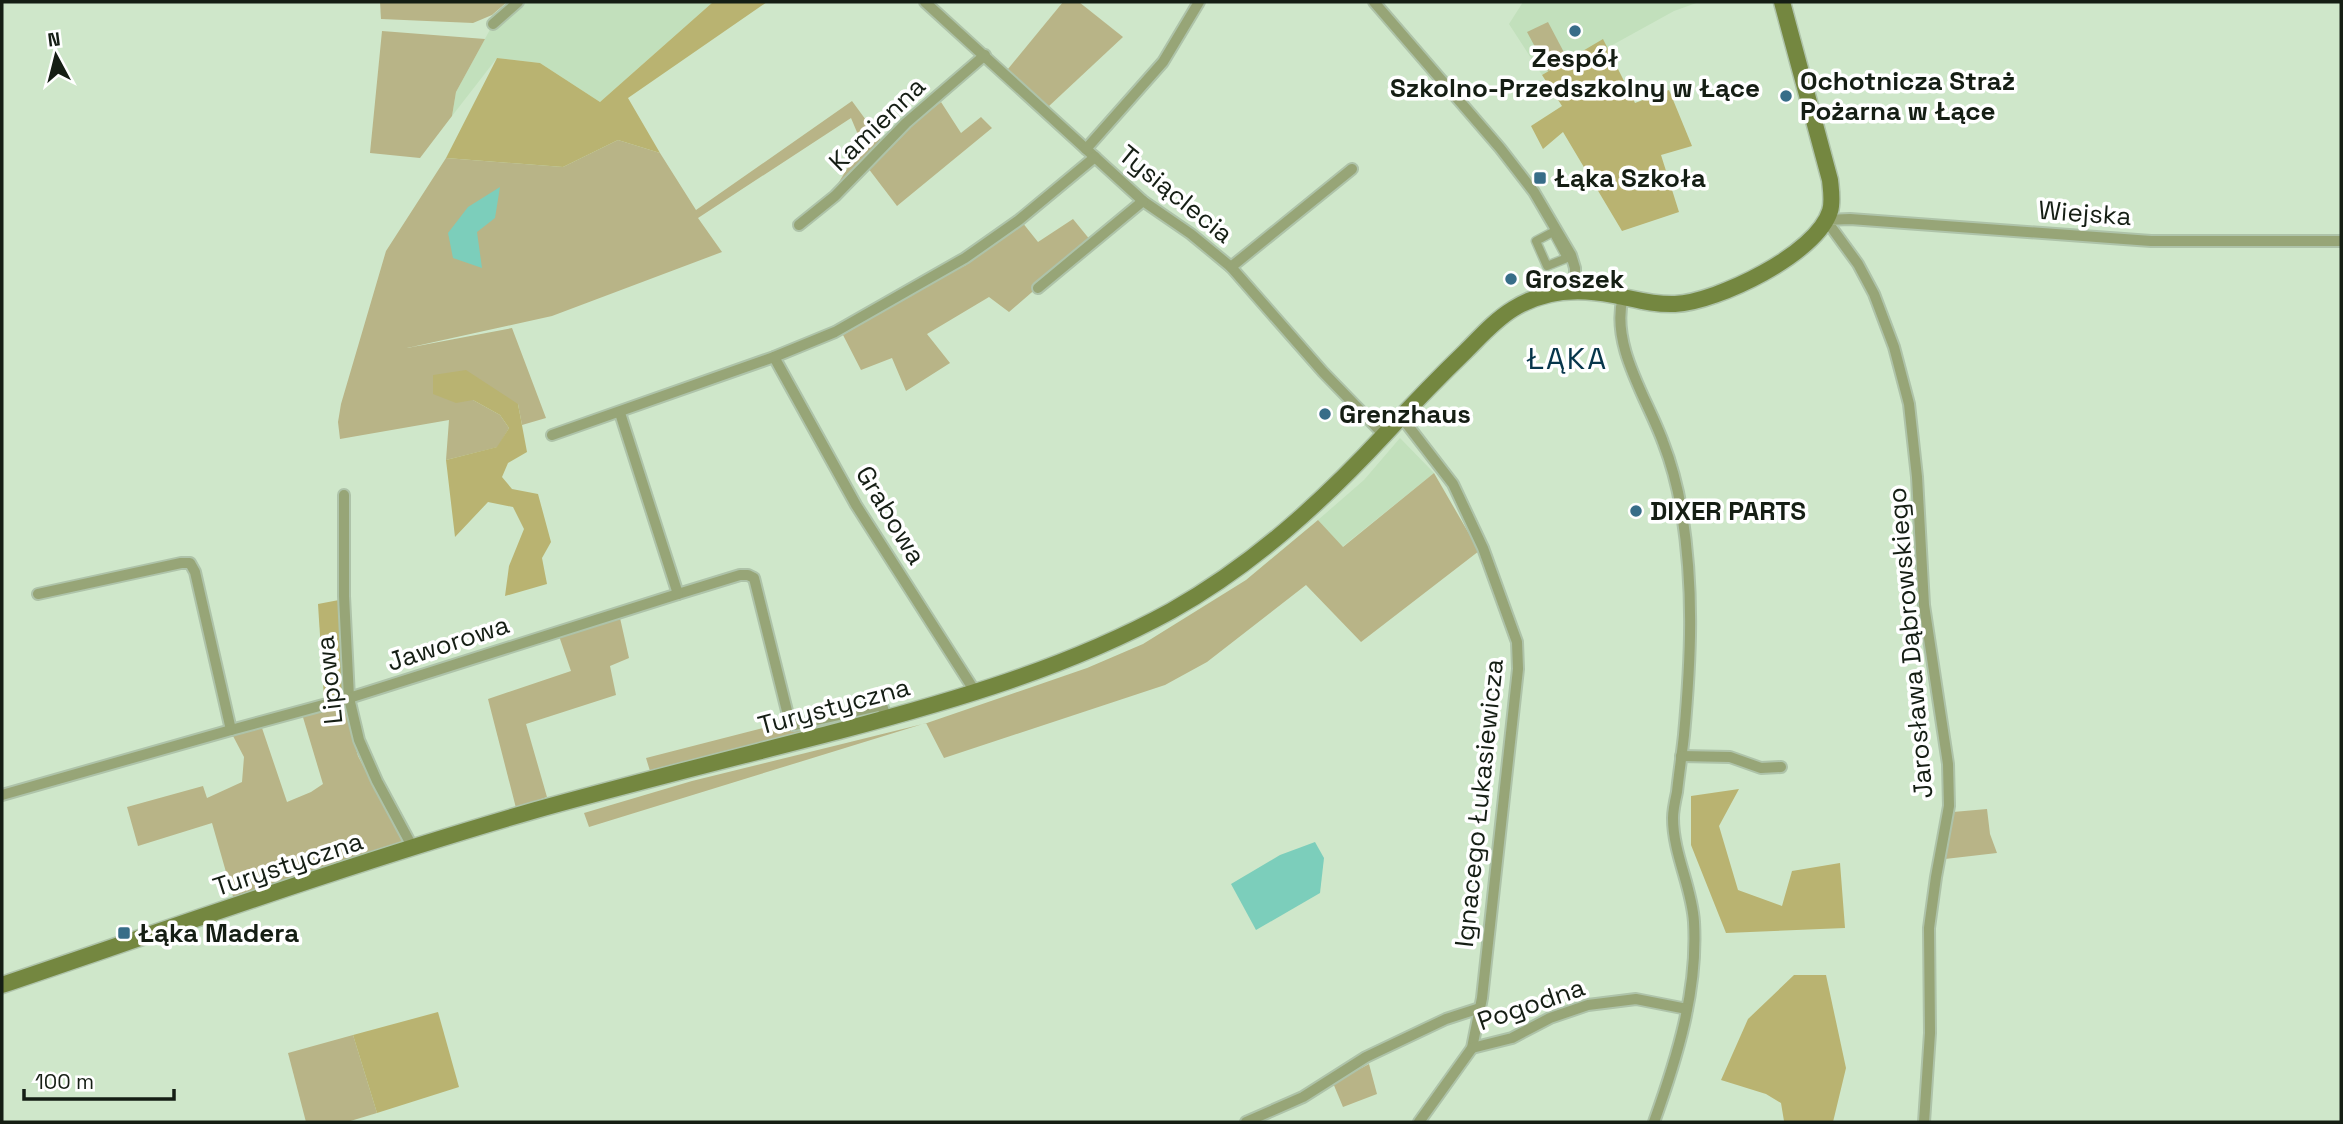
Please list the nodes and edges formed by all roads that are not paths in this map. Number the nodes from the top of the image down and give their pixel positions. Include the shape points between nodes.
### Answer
1 (518, 2) edge
2 (925, 2) edge
3 (1199, 2) edge
4 (1374, 2) edge
5 (1783, 2) edge
6 (493, 24) dead end
7 (985, 55) junction
8 (1086, 149) junction
9 (1095, 157) junction
10 (1352, 169) dead end
11 (1143, 201) junction
12 (1826, 220) junction
13 (799, 225) dead end
14 (2341, 241) edge
15 (1231, 267) junction
16 (1038, 288) dead end
17 (1575, 291) junction
18 (1623, 297) junction
19 (774, 357) junction
20 (620, 412) junction
21 (1400, 418) junction
22 (552, 435) dead end
23 (1384, 435) junction
24 (344, 495) dead end
25 (38, 594) dead end
26 (678, 594) junction
27 (976, 693) junction
28 (349, 698) junction
29 (886, 718) junction
30 (231, 730) junction
31 (1682, 756) junction
32 (1781, 767) dead end
33 (2, 795) edge
34 (413, 848) junction
35 (2, 985) edge
36 (1480, 1008) junction
37 (1687, 1009) junction
38 (1472, 1048) junction
39 (1246, 1122) edge
40 (1419, 1122) edge
41 (1654, 1122) edge
42 (1924, 1122) edge

1 - 6 street
2 - 7 street, Tysiąclecia
3 - 8 street via 1163,62
4 - 17 street via 1534,192 1572,255
5 - 12 main road via 1830,180 1832,208
7 - 8 street, Tysiąclecia
7 - 13 street, Kamienna via 906,123 835,197
8 - 9 street, Tysiąclecia
9 - 11 street, Tysiąclecia
9 - 19 street via 965,258 835,332
10 - 15 street
11 - 15 street, Tysiąclecia
11 - 16 street
12 - 14 street, Wiejska via 2151,241
12 - 18 main road via 1803,248 1719,292 1669,305
12 - 42 street, Jarosława Dąbrowskiego via 1858,264 1894,347 1909,404 1917,477 1924,605 1948,764 1949,806 1929,928 1930,1033
15 - 23 street, Tysiąclecia
17 - 18 main road, Turystyczna
17 - 21 main road, Turystyczna via 1536,298 1512,309
18 - 31 street via 1619,321 1623,340 1663,440 1682,513 1692,605
19 - 20 street
19 - 27 street, Grabowa via 856,505
20 - 22 street
20 - 26 street
21 - 23 main road, Turystyczna
21 - 36 street, Ignacego Łukasiewicza via 1453,484 1483,548 1517,642 1511,739
23 - 27 main road, Turystyczna via 1289,530 1216,584 1103,645
24 - 28 street, Lipowa
25 - 30 street via 190,563
26 - 28 street, Jaworowa
26 - 29 street, Jaworowa via 740,575 754,578 794,725 882,705
27 - 29 main road, Turystyczna
28 - 30 street, Jaworowa
28 - 34 street, Lipowa via 359,740
29 - 34 main road, Turystyczna via 538,810
30 - 33 street, Jaworowa
31 - 32 street via 1730,757 1761,768
31 - 37 street via 1672,817 1694,919 1694,971
34 - 35 main road, Turystyczna
36 - 38 street, Ignacego Łukasiewicza
36 - 39 street via 1366,1057 1303,1097
37 - 38 street, Pogodna via 1636,999 1588,1005 1512,1038
37 - 41 street
38 - 40 street, Ignacego Łukasiewicza

